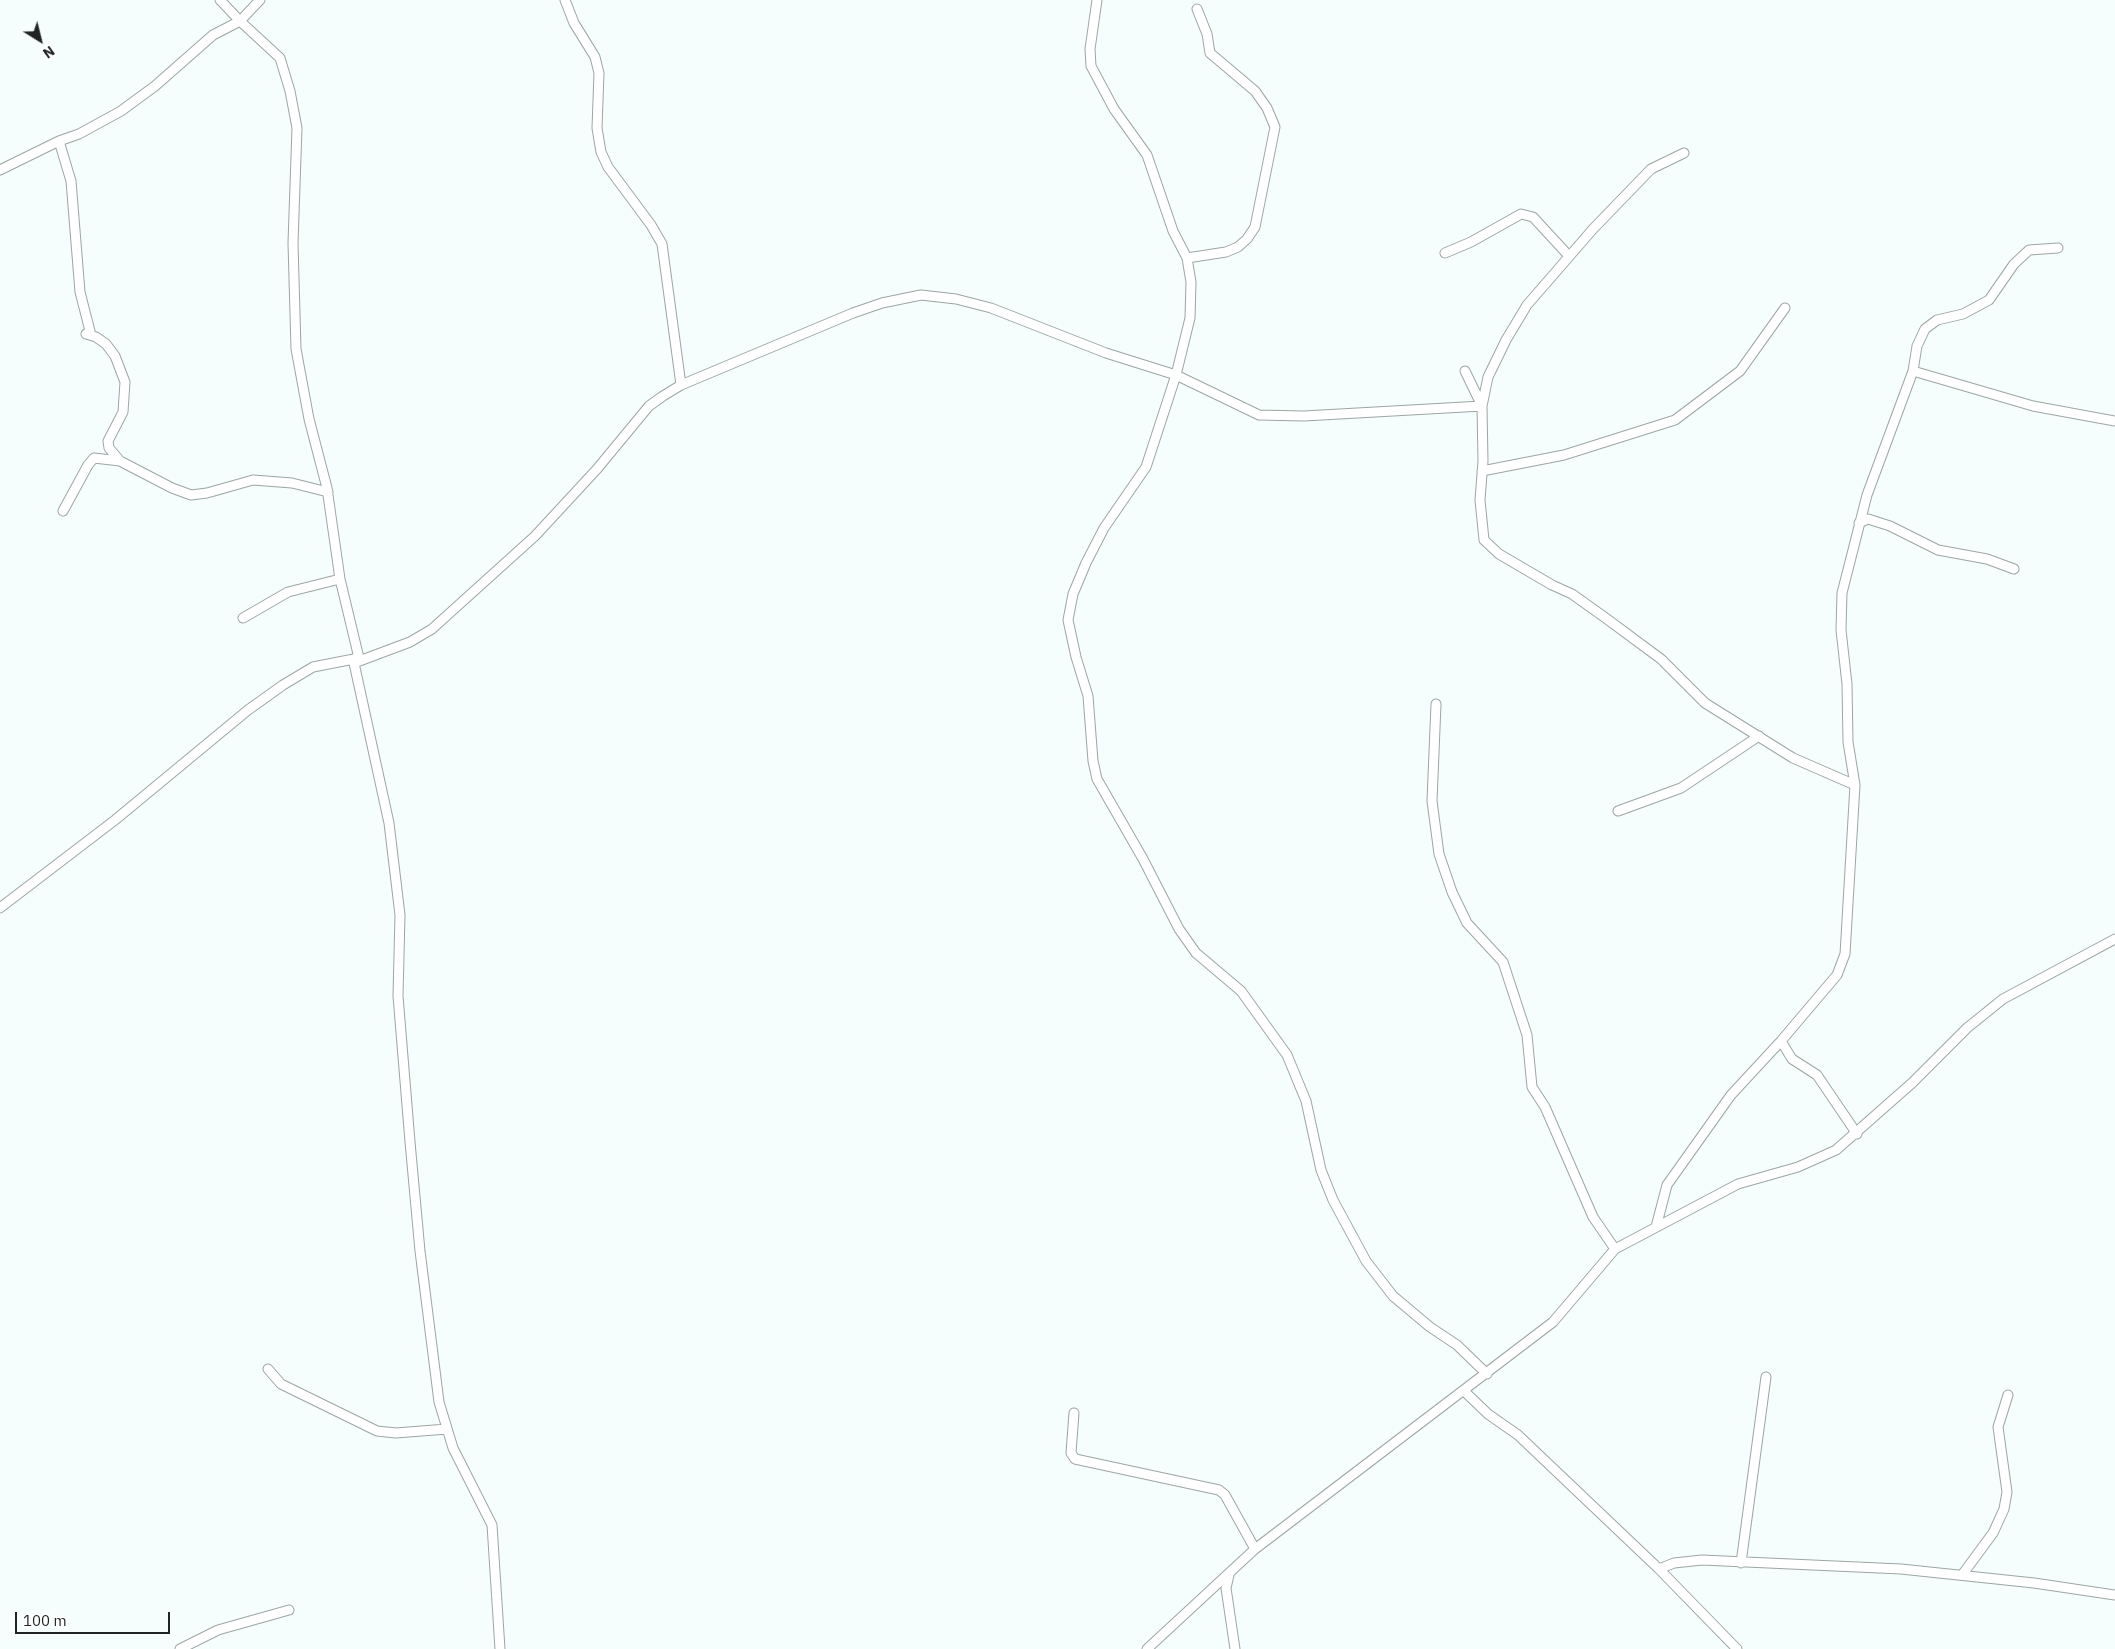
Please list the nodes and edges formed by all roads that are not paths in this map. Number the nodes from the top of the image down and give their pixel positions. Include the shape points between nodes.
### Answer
1 (220, 0) edge
2 (260, 0) edge
3 (565, 0) edge
4 (1097, 0) edge
5 (1197, 9) dead end
6 (240, 21) junction
7 (59, 141) junction
8 (1684, 153) dead end
9 (0, 170) edge
10 (2058, 248) dead end
11 (1445, 253) dead end
12 (1569, 256) junction
13 (1187, 258) junction
14 (1785, 308) dead end
15 (1465, 371) dead end
16 (1913, 371) junction
17 (1176, 375) junction
18 (681, 385) junction
19 (1482, 406) junction
20 (2115, 421) edge
21 (120, 462) junction
22 (1482, 471) junction
23 (328, 492) junction
24 (63, 511) dead end
25 (1859, 522) junction
26 (2014, 569) dead end
27 (340, 579) junction
28 (243, 618) dead end
29 (356, 661) junction
30 (1436, 704) dead end
31 (1760, 736) junction
32 (1855, 785) junction
33 (1618, 811) dead end
34 (0, 908) edge
35 (2115, 938) edge
36 (1781, 1041) junction
37 (1857, 1134) junction
38 (1656, 1227) junction
39 (1615, 1249) junction
40 (268, 1369) dead end
41 (1487, 1374) junction
42 (1766, 1377) dead end
43 (1464, 1392) junction
44 (2008, 1395) dead end
45 (1074, 1413) dead end
46 (447, 1429) junction
47 (1255, 1549) junction
48 (1741, 1563) junction
49 (1659, 1569) junction
50 (1229, 1575) junction
51 (1962, 1575) junction
52 (2115, 1595) edge
53 (289, 1610) dead end
54 (180, 1649) edge
55 (500, 1649) edge
56 (1147, 1649) edge
57 (1235, 1649) edge
58 (1737, 1649) edge

1 - 6 street
2 - 6 street
3 - 18 street via 574,23 595,57 599,73 596,128 600,152 662,244
4 - 13 street via 1090,49 1091,66 1114,109 1147,156 1173,231
5 - 13 street via 1210,53 1255,91 1268,108 1275,127 1256,227 1238,247
6 - 7 street via 213,35 121,111
6 - 23 street via 280,58 294,110 297,128 293,242 296,349
7 - 9 street
7 - 21 street via 70,180 80,292 90,331 86,334 106,344 115,356 125,382 123,412 108,441 109,448
8 - 12 street via 1651,169
10 - 16 street via 2029,250 2014,264 1989,300 1963,314 1937,320 1924,328
11 - 12 street via 1521,214 1533,217
12 - 19 street via 1527,305 1506,340 1488,378
13 - 17 street via 1190,318
14 - 22 street via 1740,371 1675,420 1564,455
15 - 19 street
16 - 20 street via 2033,406
16 - 25 street
17 - 18 street via 1097,349 992,308 921,295 853,313
17 - 19 street via 1259,416
17 - 41 street via 1146,467 1104,528 1086,563 1068,620 1088,696 1093,761 1098,779 1179,929 1196,953 1242,991 1287,1056 1306,1101 1322,1170 1333,1200 1366,1261 1393,1296 1457,1345
18 - 29 street via 649,406 535,536 432,629 410,642
19 - 22 street
21 - 23 street via 191,495 253,480 292,483
21 - 24 street via 94,458
22 - 31 street via 1480,519 1484,540 1489,547 1572,594 1661,659 1705,703
23 - 27 street
25 - 26 street via 1868,519 1938,550
25 - 32 street via 1842,593 1841,630 1847,684 1848,742
27 - 28 street via 288,592
27 - 29 street
29 - 34 street via 312,667 248,710 108,826
29 - 46 street via 389,823 400,915 398,996 411,1152 437,1393
30 - 39 street via 1432,801 1439,854 1467,923 1503,962 1526,1035 1532,1087 1545,1107 1593,1217
31 - 32 street via 1794,758
31 - 33 street via 1681,788
32 - 36 street via 1844,954 1836,975
35 - 37 street via 2003,999 1967,1028
36 - 37 street via 1792,1059 1817,1075
36 - 38 street via 1730,1095 1667,1185
37 - 38 street via 1836,1150 1798,1167 1738,1184
38 - 39 street
39 - 41 street via 1553,1322
40 - 46 street via 282,1384 377,1431 396,1433
41 - 43 street
42 - 48 street
43 - 47 street
43 - 49 street via 1518,1435
44 - 51 street via 1998,1427 2007,1492 2004,1509 1993,1533
45 - 47 street via 1071,1453 1075,1459 1218,1490 1225,1495
46 - 55 street via 452,1448 492,1525
47 - 50 street
48 - 49 street via 1702,1560 1674,1563
48 - 51 street via 1901,1569
49 - 58 street
50 - 56 street
50 - 57 street via 1226,1588
51 - 52 street
53 - 54 street via 218,1630

